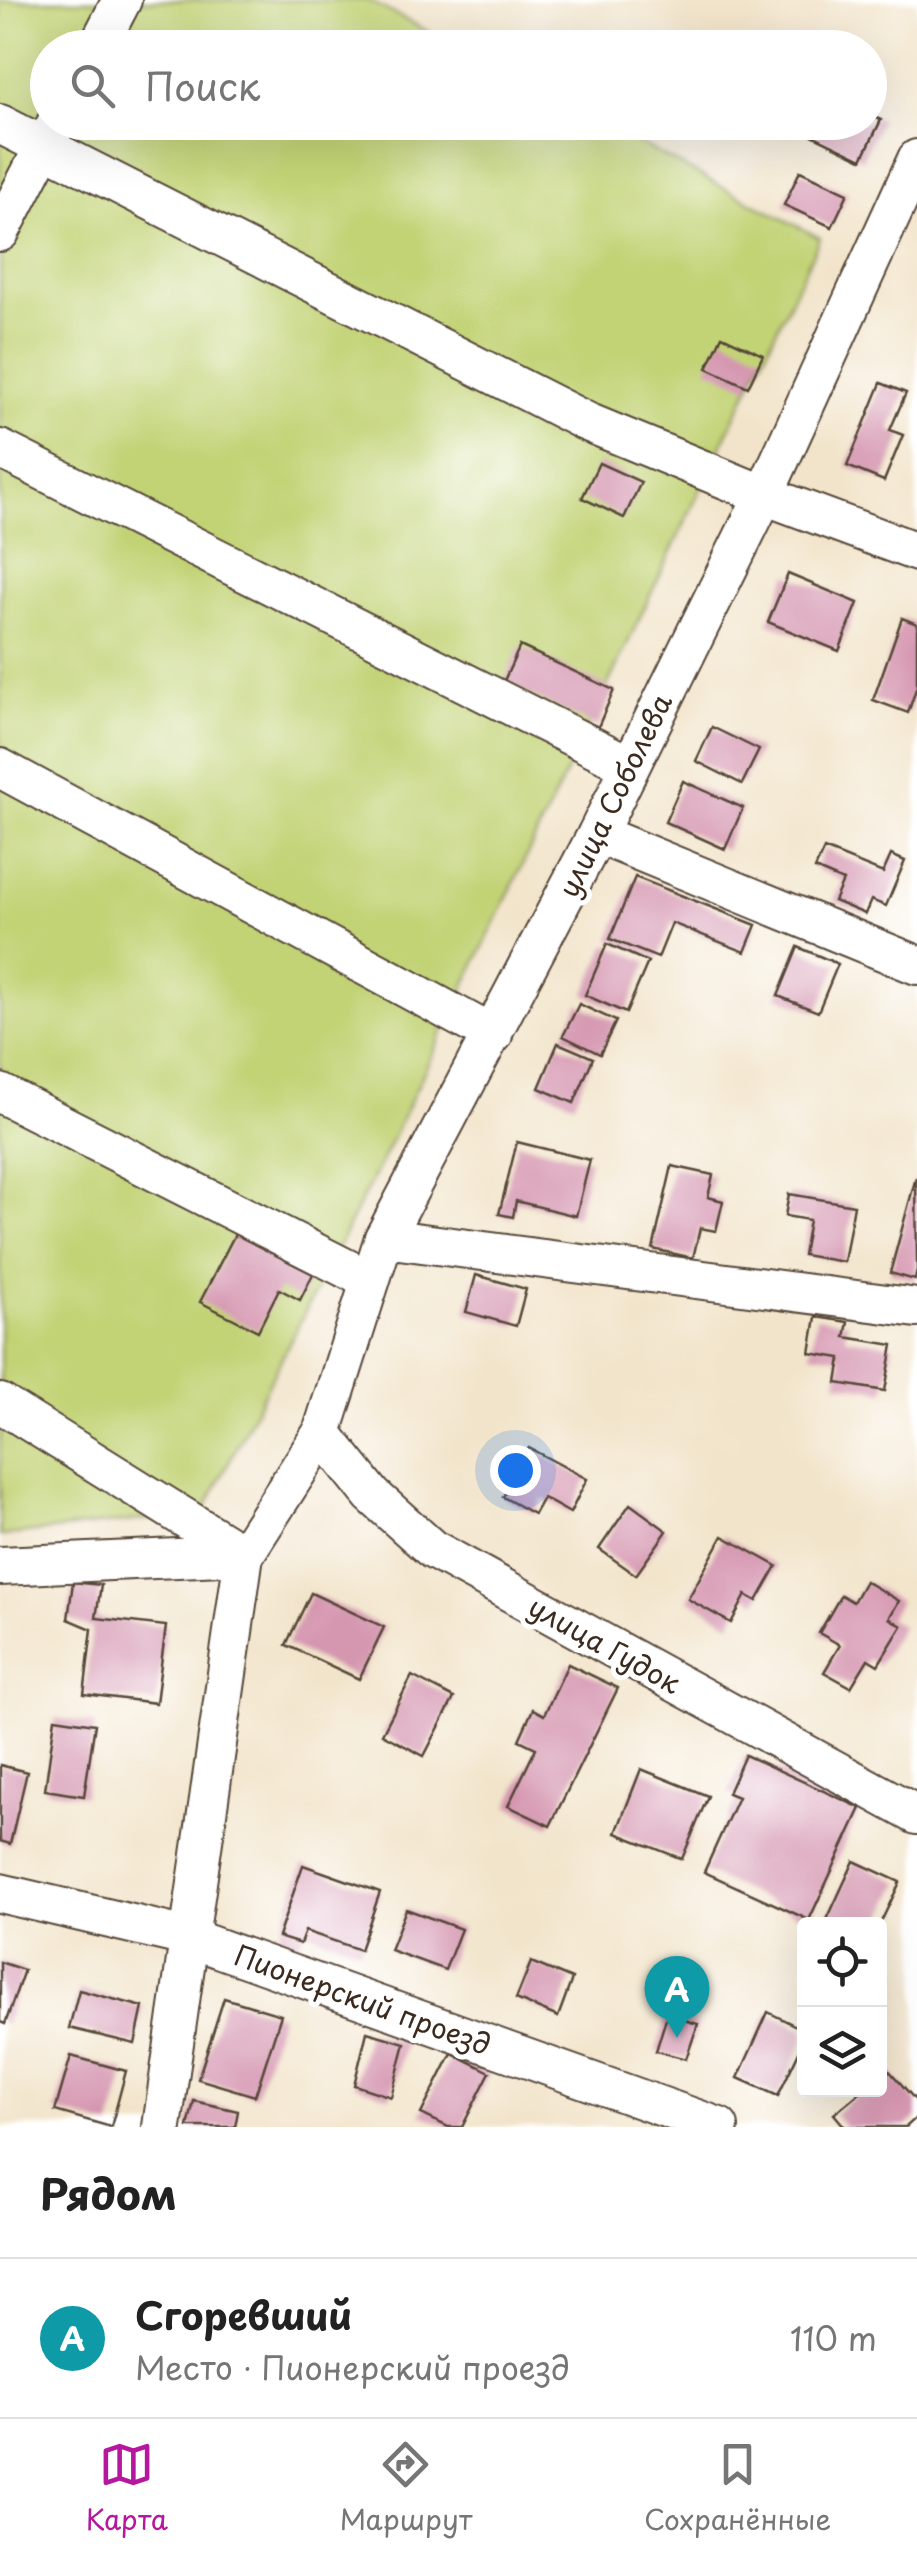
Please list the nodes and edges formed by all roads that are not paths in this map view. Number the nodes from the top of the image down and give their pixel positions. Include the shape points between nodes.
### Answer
1 (122, 0) edge
2 (106, 30) edge
3 (0, 124) edge
4 (30, 130) edge
5 (48, 140) edge
6 (60, 140) edge
7 (917, 159) edge
8 (0, 232) edge
9 (0, 449) edge
10 (764, 495) junction
11 (917, 552) edge
12 (629, 765) junction
13 (0, 768) edge
14 (597, 834) junction
15 (917, 966) edge
16 (493, 1034) junction
17 (0, 1093) edge
18 (384, 1238) junction
19 (369, 1280) junction
20 (917, 1308) edge
21 (0, 1403) edge
22 (322, 1434) junction
23 (244, 1555) junction
24 (0, 1566) edge
25 (917, 1815) edge
26 (0, 1893) edge
27 (187, 1936) junction
28 (162, 2127) edge
29 (719, 2127) edge

1 - 2 street
3 - 4 street
5 - 8 street
6 - 10 street via 587,422
7 - 10 street, улица Соболева
9 - 12 street
10 - 11 street
10 - 12 street, улица Соболева
12 - 14 street, улица Соболева
13 - 16 street
14 - 15 street
14 - 16 street, улица Соболева
16 - 18 street, улица Соболева
17 - 19 street
18 - 19 street, улица Соболева
18 - 20 street
19 - 22 street, улица Соболева
21 - 23 street
22 - 23 street, улица Соболева
22 - 25 street, улица Гудок via 372,1494 432,1548
23 - 24 street
23 - 27 street
26 - 27 street, Пионерский проезд
27 - 28 street
27 - 29 street, Пионерский проезд

